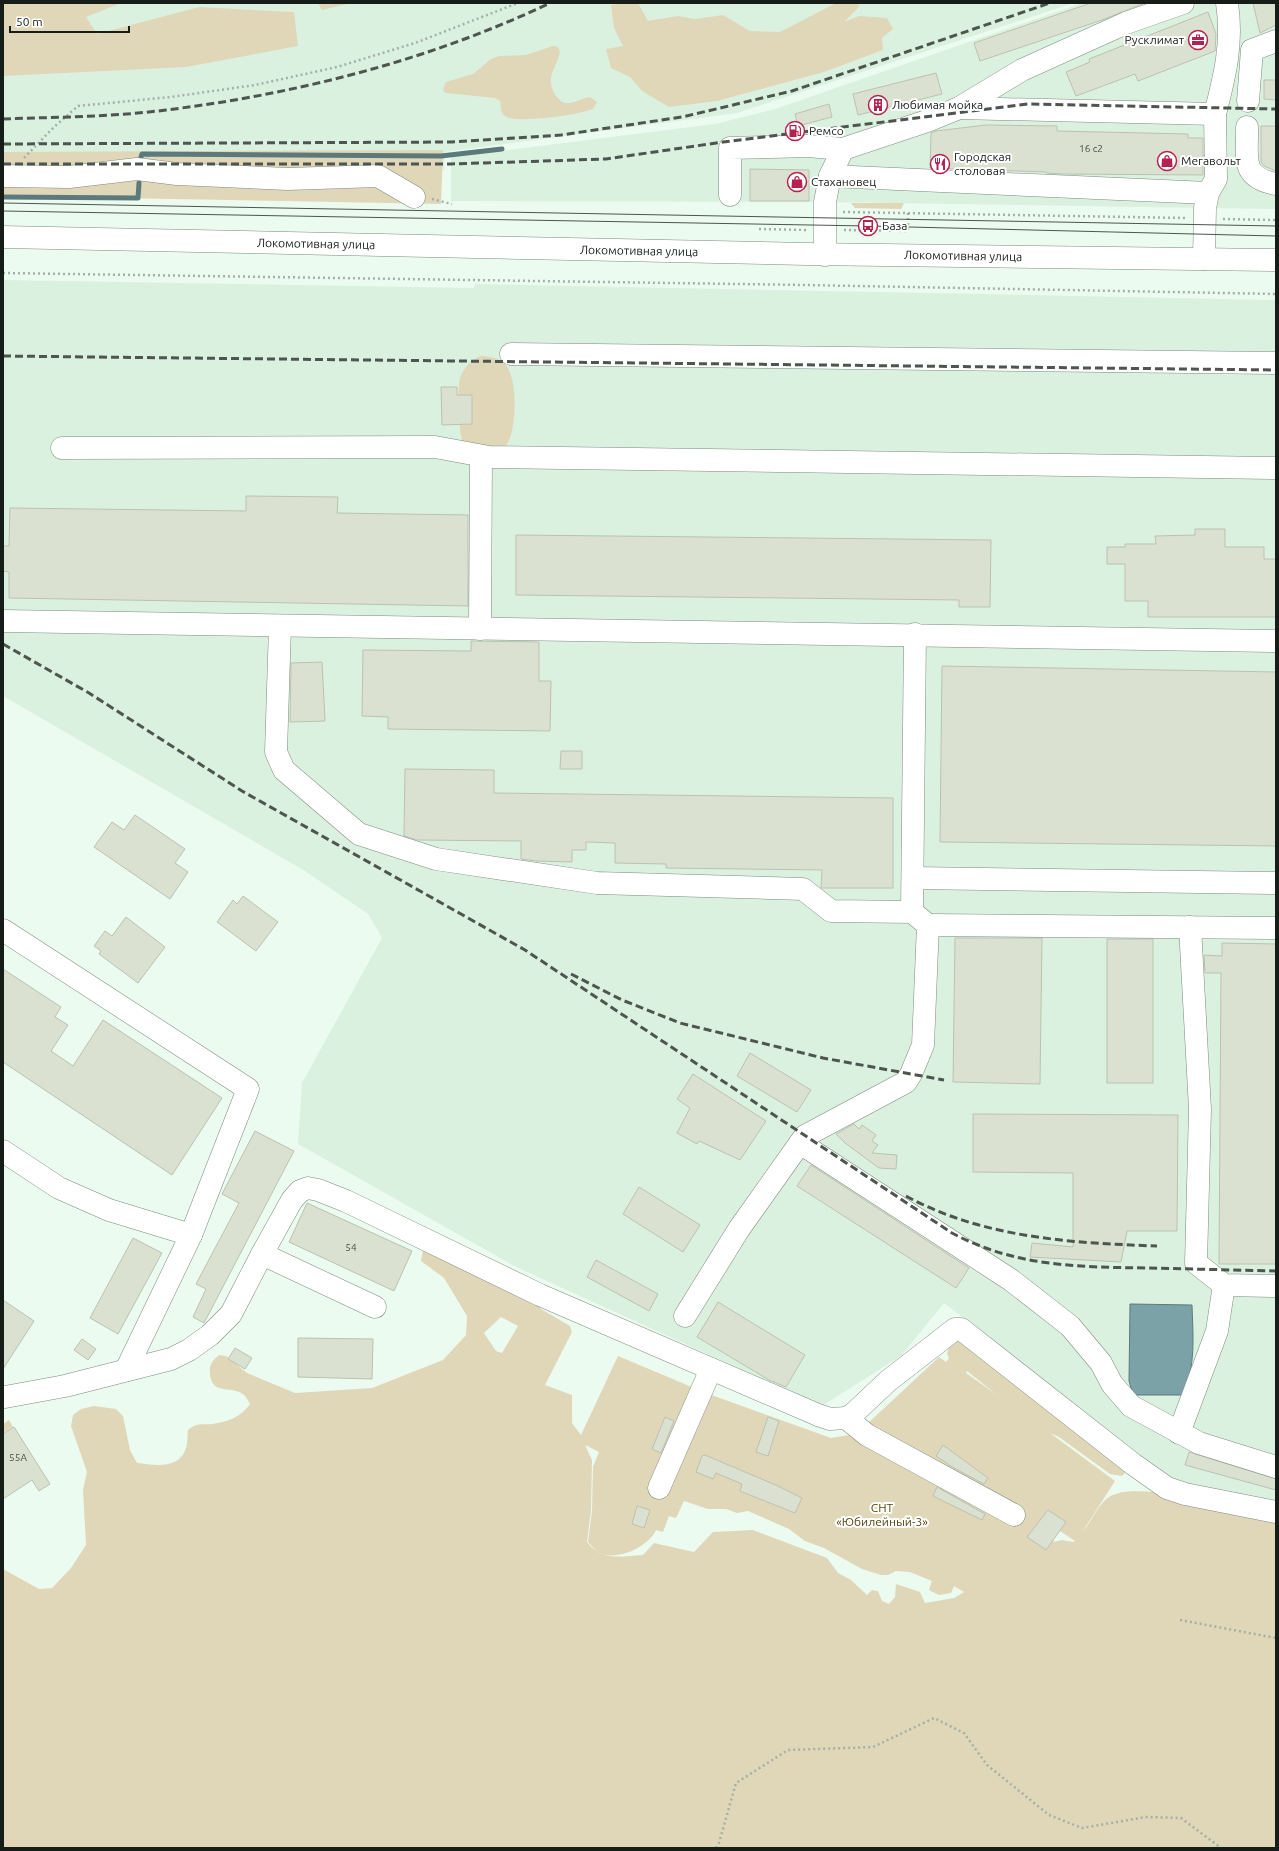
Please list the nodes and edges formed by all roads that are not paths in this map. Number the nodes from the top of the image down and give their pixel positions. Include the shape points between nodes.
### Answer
1 (1182, 3) edge
2 (1227, 3) edge
3 (1276, 41) edge
4 (1248, 101) dead end
5 (959, 108) junction
6 (1215, 114) junction
7 (1247, 127) dead end
8 (843, 149) junction
9 (3, 176) edge
10 (830, 176) junction
11 (1276, 184) edge
12 (1208, 193) junction
13 (730, 195) dead end
14 (414, 197) dead end
15 (3, 237) edge
16 (824, 255) junction
17 (1204, 259) junction
18 (1276, 260) edge
19 (511, 354) dead end
20 (1276, 363) edge
21 (62, 448) dead end
22 (481, 456) junction
23 (1276, 468) edge
24 (3, 621) edge
25 (280, 626) junction
26 (480, 629) junction
27 (915, 634) junction
28 (1276, 641) edge
29 (912, 878) junction
30 (1276, 883) edge
31 (920, 918) junction
32 (1190, 927) junction
33 (1276, 928) edge
34 (3, 930) edge
35 (800, 1143) junction
36 (3, 1151) edge
37 (191, 1236) junction
38 (262, 1254) junction
39 (1224, 1285) junction
40 (1276, 1286) edge
41 (375, 1307) dead end
42 (685, 1316) dead end
43 (712, 1369) junction
44 (126, 1370) junction
45 (4, 1398) edge
46 (846, 1418) junction
47 (1179, 1433) junction
48 (1276, 1467) edge
49 (659, 1488) dead end
50 (1276, 1512) edge
51 (1014, 1515) dead end

1 - 5 main road via 1126,23 1022,70
2 - 6 main road via 1230,24 1226,71
3 - 4 main road via 1252,50
5 - 6 main road
5 - 8 main road
6 - 12 main road via 1216,179
7 - 11 main road via 1248,165 1252,174 1264,182
8 - 10 main road
8 - 13 main road via 808,146 730,148
9 - 14 main road via 69,177 137,170 288,178 378,176
10 - 12 main road
10 - 16 main road via 825,202
12 - 17 main road
15 - 16 main road, Локомотивная улица
16 - 17 main road, Локомотивная улица
17 - 18 main road, Локомотивная улица
19 - 20 main road
21 - 22 main road via 436,447
22 - 23 main road
22 - 26 main road
24 - 25 main road
25 - 26 main road
25 - 31 main road via 276,752 284,770 359,834 436,859 597,882 803,889 831,911
26 - 27 main road
27 - 28 main road
27 - 29 main road
29 - 30 main road
29 - 31 main road
31 - 32 main road
31 - 35 main road via 923,1045 911,1074 906,1082 805,1136
32 - 33 main road
32 - 39 main road via 1200,1109 1196,1263
34 - 37 main road via 248,1089
35 - 42 main road via 739,1229
35 - 47 main road via 1011,1280 1070,1326 1101,1362 1112,1384 1131,1406
36 - 37 main road via 66,1191 109,1210
37 - 44 main road
38 - 41 main road
38 - 43 main road via 292,1200 300,1191 308,1188 318,1190 346,1201 540,1295
38 - 44 main road via 231,1314 210,1335 171,1359
39 - 40 main road
39 - 47 main road via 1217,1331
43 - 46 main road via 818,1415 830,1419
43 - 49 main road
44 - 45 main road
46 - 50 main road via 929,1349 955,1329 961,1329 1167,1488
46 - 51 main road via 867,1435
47 - 48 main road via 1221,1451

